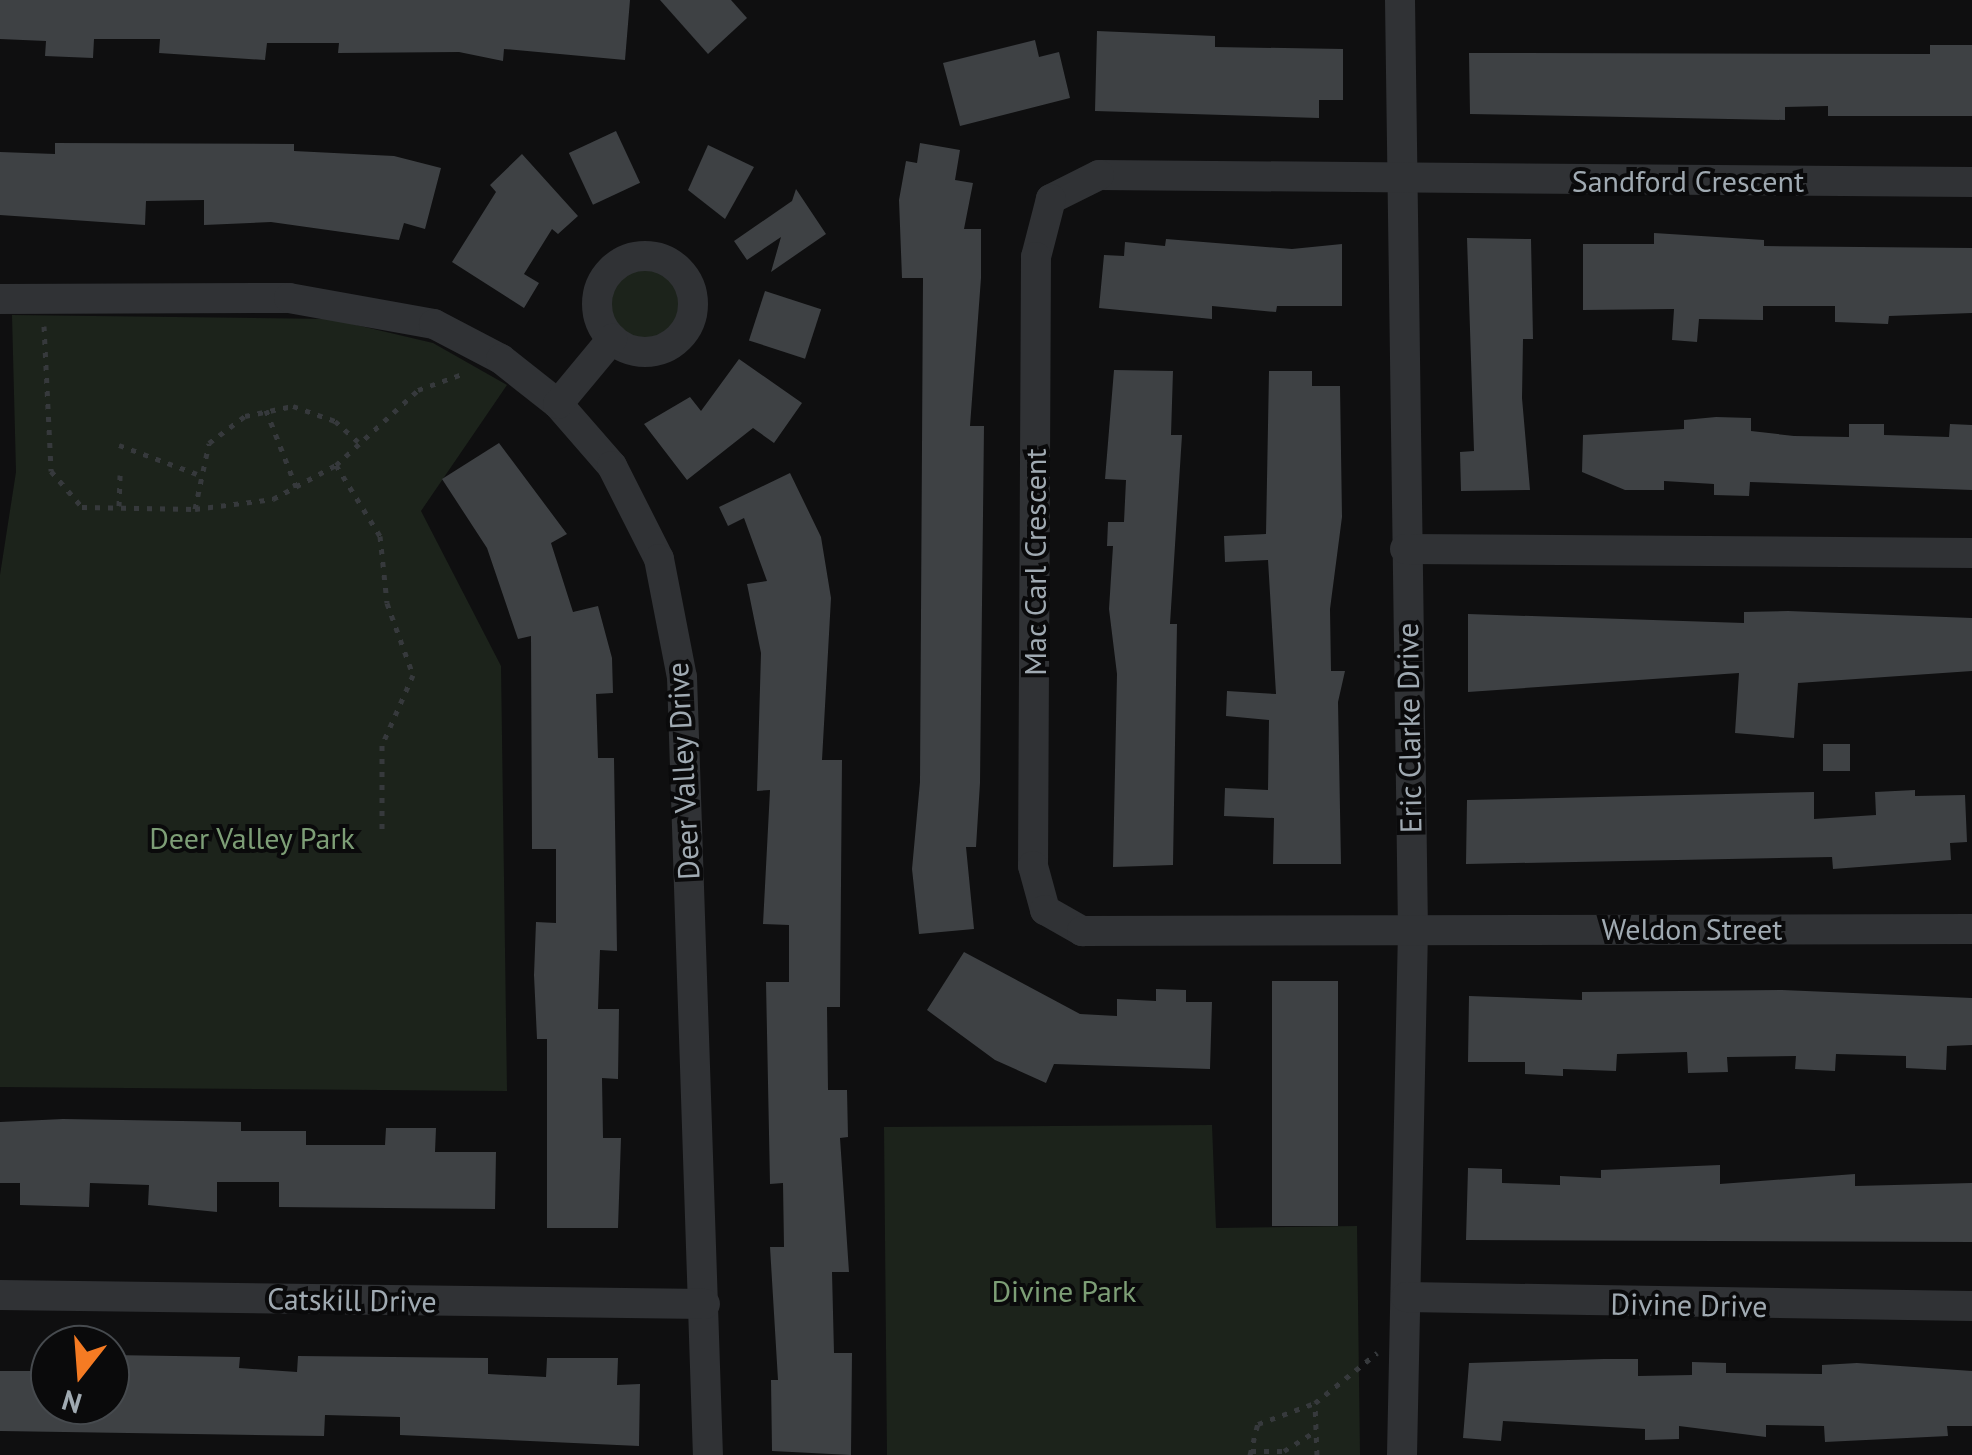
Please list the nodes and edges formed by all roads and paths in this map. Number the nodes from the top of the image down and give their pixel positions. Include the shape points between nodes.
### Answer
1 (1400, 0) edge
2 (1403, 180) junction
3 (1972, 182) edge
4 (42, 298) junction
5 (0, 299) edge
6 (612, 339) dead end
7 (501, 360) junction
8 (558, 404) junction
9 (266, 410) junction
10 (358, 442) junction
11 (120, 445) dead end
12 (336, 464) junction
13 (197, 474) junction
14 (120, 475) dead end
15 (298, 489) junction
16 (118, 506) junction
17 (194, 509) junction
18 (1405, 550) junction
19 (1972, 553) edge
20 (382, 833) dead end
21 (1972, 929) edge
22 (1412, 930) junction
23 (0, 1295) edge
24 (1406, 1297) junction
25 (704, 1304) junction
26 (1972, 1306) edge
27 (1405, 1330) junction
28 (1315, 1402) junction
29 (1313, 1434) junction
30 (1250, 1453) edge
31 (708, 1455) edge
32 (1317, 1455) edge
33 (1402, 1455) edge

1 - 2 street, Eric Clarke Drive
2 - 3 street, Sandford Crescent
2 - 18 street, Eric Clarke Drive
2 - 22 street, Mac Carl Crescent via 1099,175 1051,199 1036,256 1033,866 1046,910 1082,932
4 - 5 street, Deer Valley Drive
4 - 7 street, Deer Valley Drive via 289,298 368,306 434,324
4 - 16 path via 51,471 82,506
6 - 8 street
7 - 8 street, Deer Valley Drive
7 - 10 path via 418,390
8 - 25 street, Deer Valley Drive via 612,466 659,558 682,677
9 - 10 path via 316,413
9 - 13 path via 208,443
9 - 15 path
10 - 12 path
11 - 13 path
12 - 15 path
12 - 20 path via 380,536 387,604 412,675 382,745
13 - 17 path
14 - 16 path
15 - 17 path via 240,506
16 - 17 path
18 - 19 street
18 - 22 street, Eric Clarke Drive
21 - 22 street, Weldon Street
22 - 24 street, Eric Clarke Drive
23 - 25 street, Catskill Drive
24 - 26 street, Divine Drive
24 - 27 street, Eric Clarke Drive
25 - 31 street, Deer Valley Drive
27 - 28 path
27 - 33 street, Eric Clarke Drive
28 - 29 path
28 - 30 path via 1258,1424
29 - 30 path via 1284,1451
29 - 32 path

